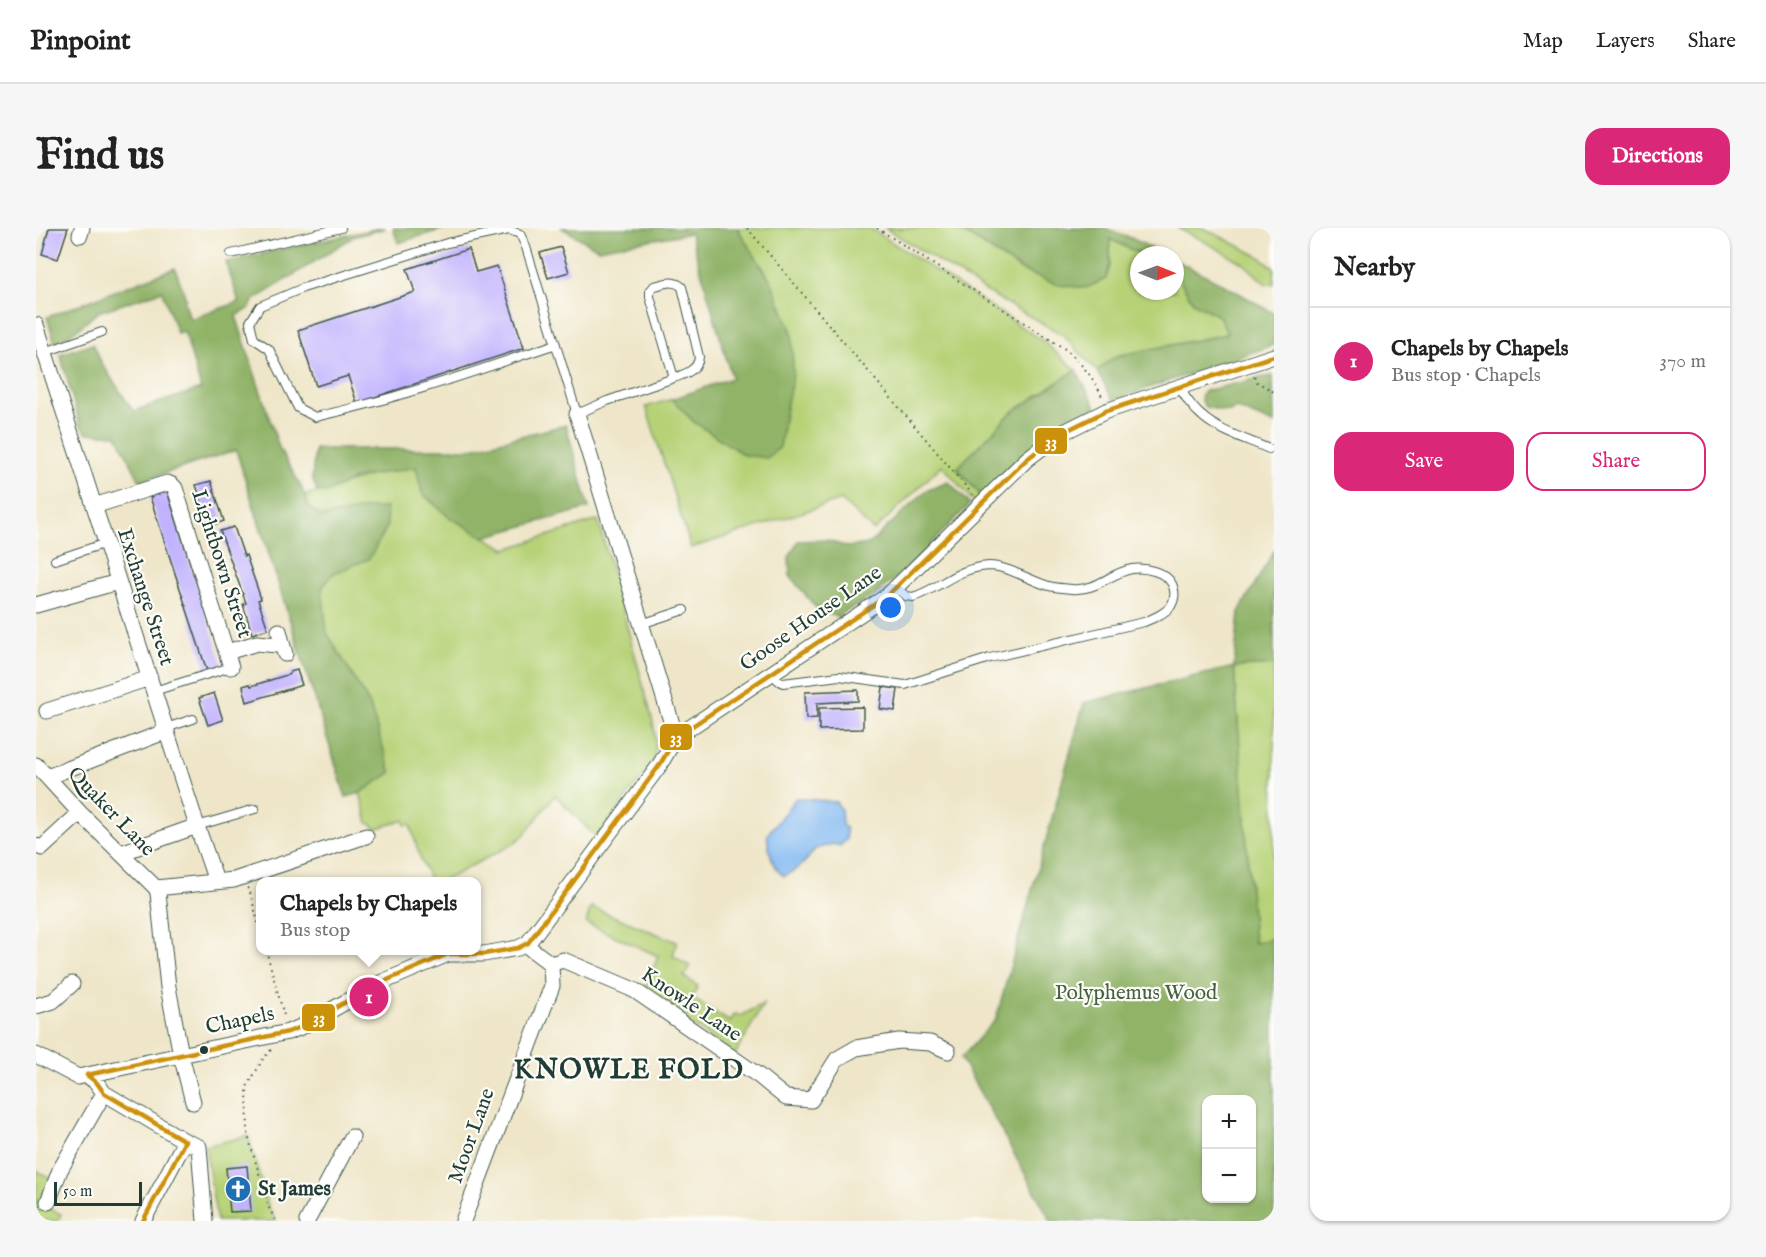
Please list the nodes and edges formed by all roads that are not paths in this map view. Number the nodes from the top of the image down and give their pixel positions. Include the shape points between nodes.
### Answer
1 (341, 228) edge
2 (231, 255) dead end
3 (36, 325) edge
4 (102, 332) dead end
5 (556, 344) junction
6 (45, 352) junction
7 (1274, 356) edge
8 (674, 378) junction
9 (1179, 387) junction
10 (577, 414) junction
11 (1269, 449) dead end
12 (94, 506) junction
13 (106, 543) junction
14 (55, 560) dead end
15 (118, 582) junction
16 (896, 587) junction
17 (36, 605) edge
18 (684, 610) dead end
19 (641, 624) junction
20 (282, 643) dead end
21 (229, 659) junction
22 (771, 673) junction
23 (152, 684) junction
24 (47, 711) dead end
25 (193, 719) dead end
26 (166, 730) junction
27 (676, 737) junction
28 (36, 765) edge
29 (47, 777) junction
30 (255, 809) dead end
31 (80, 813) junction
32 (197, 826) junction
33 (366, 836) dead end
34 (36, 846) edge
35 (121, 853) junction
36 (216, 881) junction
37 (156, 888) junction
38 (528, 943) junction
39 (481, 954) edge
40 (446, 955) edge
41 (551, 964) junction
42 (72, 984) dead end
43 (36, 1006) edge
44 (948, 1051) dead end
45 (36, 1055) edge
46 (181, 1055) junction
47 (87, 1075) junction
48 (104, 1093) junction
49 (193, 1102) dead end
50 (352, 1137) dead end
51 (185, 1141) junction
52 (48, 1202) dead end
53 (142, 1221) edge
54 (205, 1221) edge
55 (307, 1221) edge
56 (463, 1221) edge

1 - 2 lane
3 - 6 street, Exchange Street
4 - 6 lane
5 - 5 lane via 526,248 520,234 509,230 447,243 303,288 260,306 250,322 254,339 269,349 298,408 315,417 431,386
5 - 10 lane
6 - 12 street, Exchange Street
7 - 9 street, Goose House Lane
8 - 8 lane via 695,369 699,357 682,287 673,281 654,286 650,297
8 - 10 lane
9 - 11 lane via 1203,418
9 - 16 street, Goose House Lane via 1108,410 1060,434 1027,459
10 - 19 street
12 - 13 street, Exchange Street
12 - 21 street, Lightbown Street via 167,483 175,488
13 - 14 lane
13 - 15 street, Exchange Street
15 - 17 street
15 - 23 street, Exchange Street
16 - 22 street, Goose House Lane
16 - 22 lane via 913,597 968,569 991,566 1049,586 1079,590 1132,569 1155,572 1166,576 1175,592 1174,602 1167,610 1144,622 990,658 905,686 839,676 783,683
18 - 19 lane
19 - 27 street
20 - 21 street via 257,643
21 - 23 lane
22 - 27 street, Goose House Lane
23 - 24 street
23 - 26 street, Exchange Street
25 - 26 lane
26 - 29 street
26 - 32 street, Exchange Street
27 - 38 street, Goose House Lane via 659,766
28 - 29 street, Quaker Lane
29 - 31 street, Quaker Lane
30 - 32 lane
31 - 34 street via 42,848
31 - 35 street, Quaker Lane
32 - 35 street
32 - 36 street, Exchange Street
33 - 36 street via 234,880
35 - 37 street, Quaker Lane
36 - 37 street
37 - 46 street
38 - 39 street, Chapels
38 - 41 street
40 - 46 street, Chapels via 378,984 288,1032
41 - 44 street, Knowle Lane via 563,960 634,990 786,1098 811,1100 837,1059 856,1048 899,1041 930,1043
41 - 56 street, Moor Lane via 552,986
42 - 43 street via 53,1001
45 - 47 street via 78,1077
46 - 47 street, Chapels
46 - 49 street
47 - 48 street
48 - 51 street
48 - 52 street via 60,1170
50 - 55 street
51 - 53 street
51 - 54 street via 199,1147

